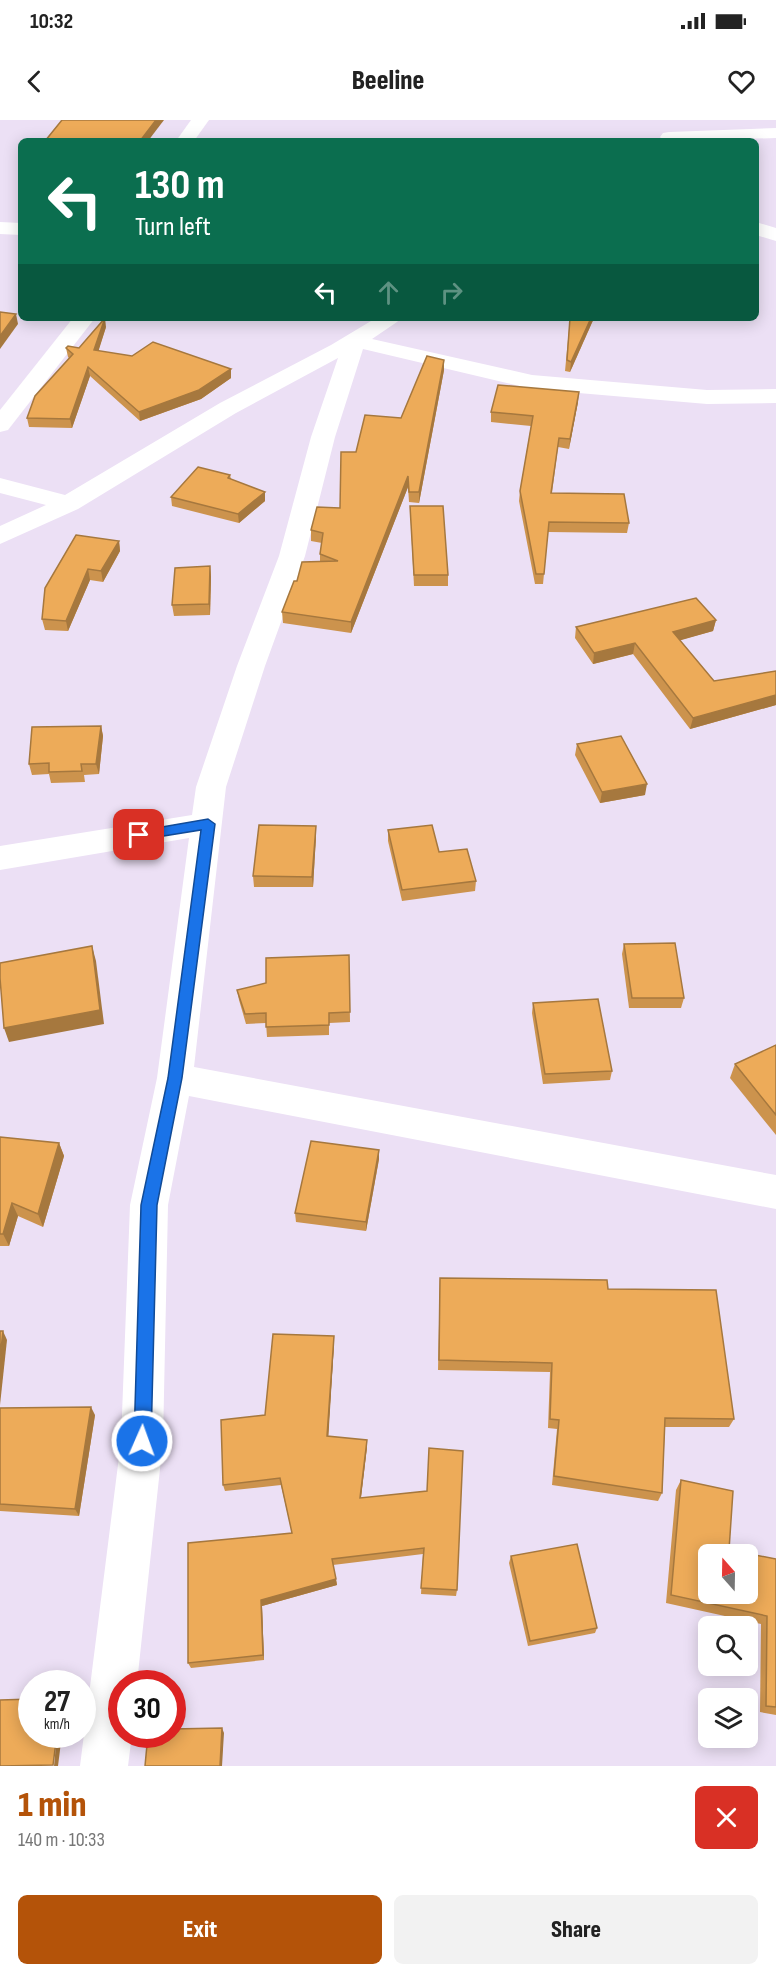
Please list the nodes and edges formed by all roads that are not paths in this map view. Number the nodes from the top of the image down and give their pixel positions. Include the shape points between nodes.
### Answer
1 (200, 120) edge
2 (688, 120) edge
3 (776, 133) edge
4 (187, 138) edge
5 (667, 138) edge
6 (684, 138) edge
7 (0, 228) edge
8 (18, 229) edge
9 (759, 229) edge
10 (776, 235) edge
11 (82, 321) edge
12 (385, 321) edge
13 (355, 341) junction
14 (776, 396) edge
15 (0, 425) edge
16 (0, 485) edge
17 (69, 504) junction
18 (0, 536) edge
19 (208, 824) junction
20 (0, 858) edge
21 (175, 1078) junction
22 (776, 1192) edge
23 (104, 1766) edge

1 - 4 street
2 - 5 street
3 - 6 street
7 - 8 street
9 - 10 street
11 - 15 street
12 - 13 street
13 - 14 street via 532,382 707,397
13 - 17 street via 250,396
13 - 19 street via 323,437 292,556 211,788
16 - 17 street
17 - 18 street
19 - 20 street
19 - 21 street
21 - 22 street
21 - 23 street via 149,1205 142,1441

